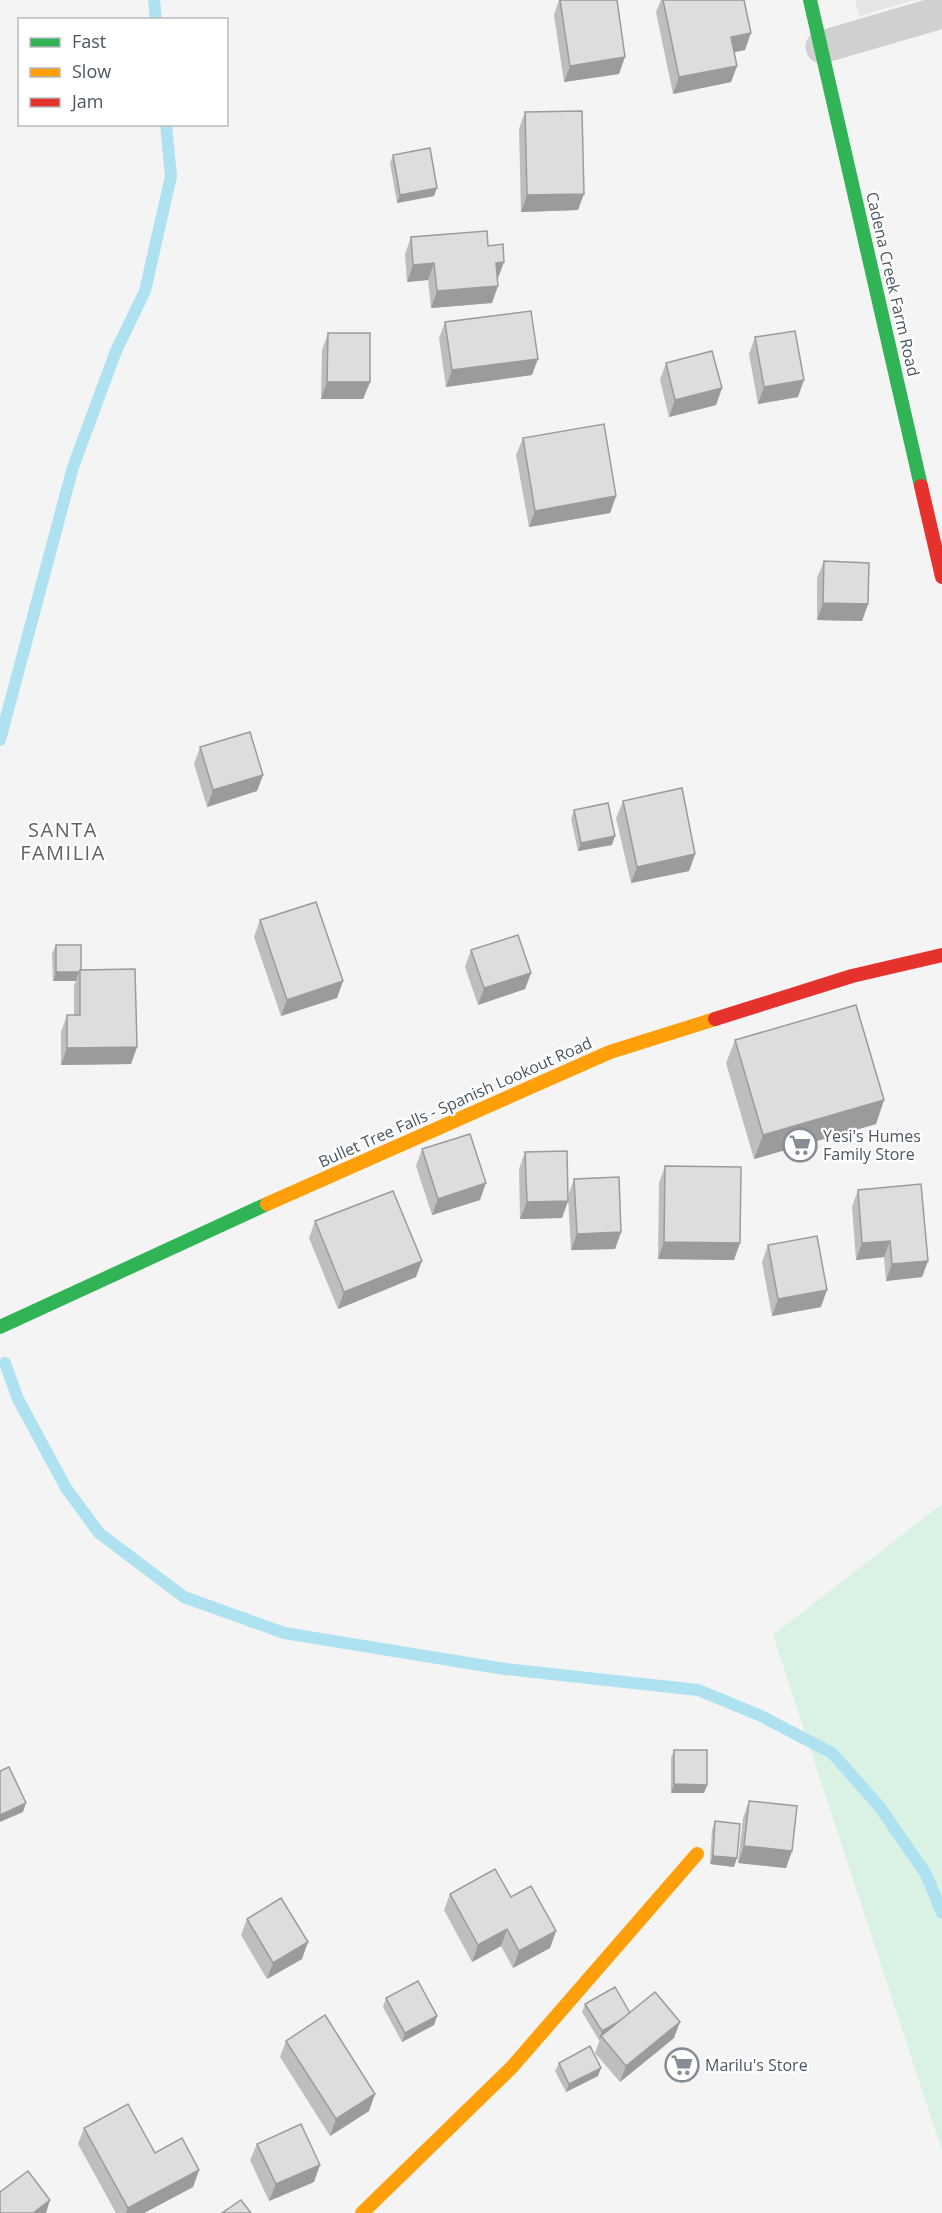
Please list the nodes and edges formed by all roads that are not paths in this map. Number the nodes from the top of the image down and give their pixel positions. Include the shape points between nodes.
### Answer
1 (810, 0) edge
2 (942, 12) edge
3 (822, 47) junction
4 (942, 577) edge
5 (942, 955) edge
6 (0, 1327) edge
7 (696, 1854) dead end
8 (362, 2213) edge

1 - 3 street, Cadena Creek Farm Road
2 - 3 street
3 - 4 street, Cadena Creek Farm Road
5 - 6 street, Bullet Tree Falls - Spanish Lookout Road via 852,976 610,1052 352,1165
7 - 8 street via 512,2067

